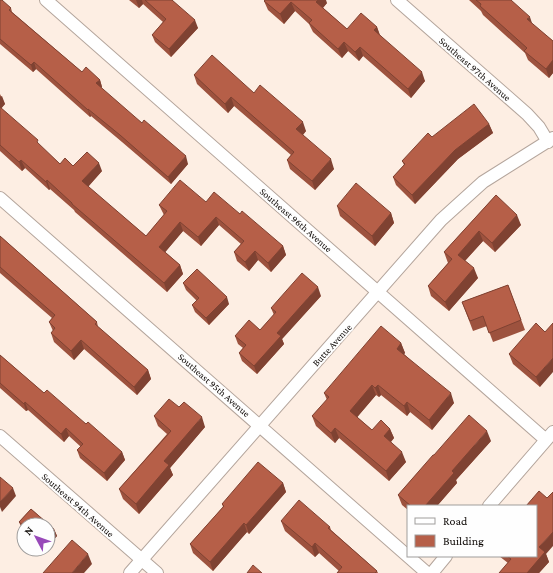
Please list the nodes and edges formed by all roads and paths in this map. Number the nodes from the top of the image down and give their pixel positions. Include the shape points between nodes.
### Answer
1 (46, 0) edge
2 (397, 0) edge
3 (551, 140) edge
4 (0, 198) edge
5 (378, 292) junction
6 (260, 426) junction
7 (0, 436) edge
8 (550, 436) edge
9 (490, 505) edge
10 (407, 555) edge
11 (409, 557) edge
12 (445, 557) edge
13 (142, 560) junction
14 (130, 573) edge
15 (157, 573) edge
16 (427, 573) edge
17 (432, 573) edge

1 - 5 street, Southeast 96th Avenue
2 - 3 street, Southeast 97th Avenue via 527,114
3 - 5 street, Butte Avenue via 477,188 442,220
4 - 6 street, Southeast 95th Avenue
5 - 6 street, Butte Avenue
5 - 8 street, Southeast 96th Avenue
6 - 10 street, Southeast 95th Avenue
6 - 13 street, Butte Avenue
7 - 13 street, Southeast 94th Avenue
8 - 9 street
11 - 16 street, Southeast 95th Avenue
12 - 17 street
13 - 14 street, Butte Avenue
13 - 15 street, Southeast 94th Avenue

